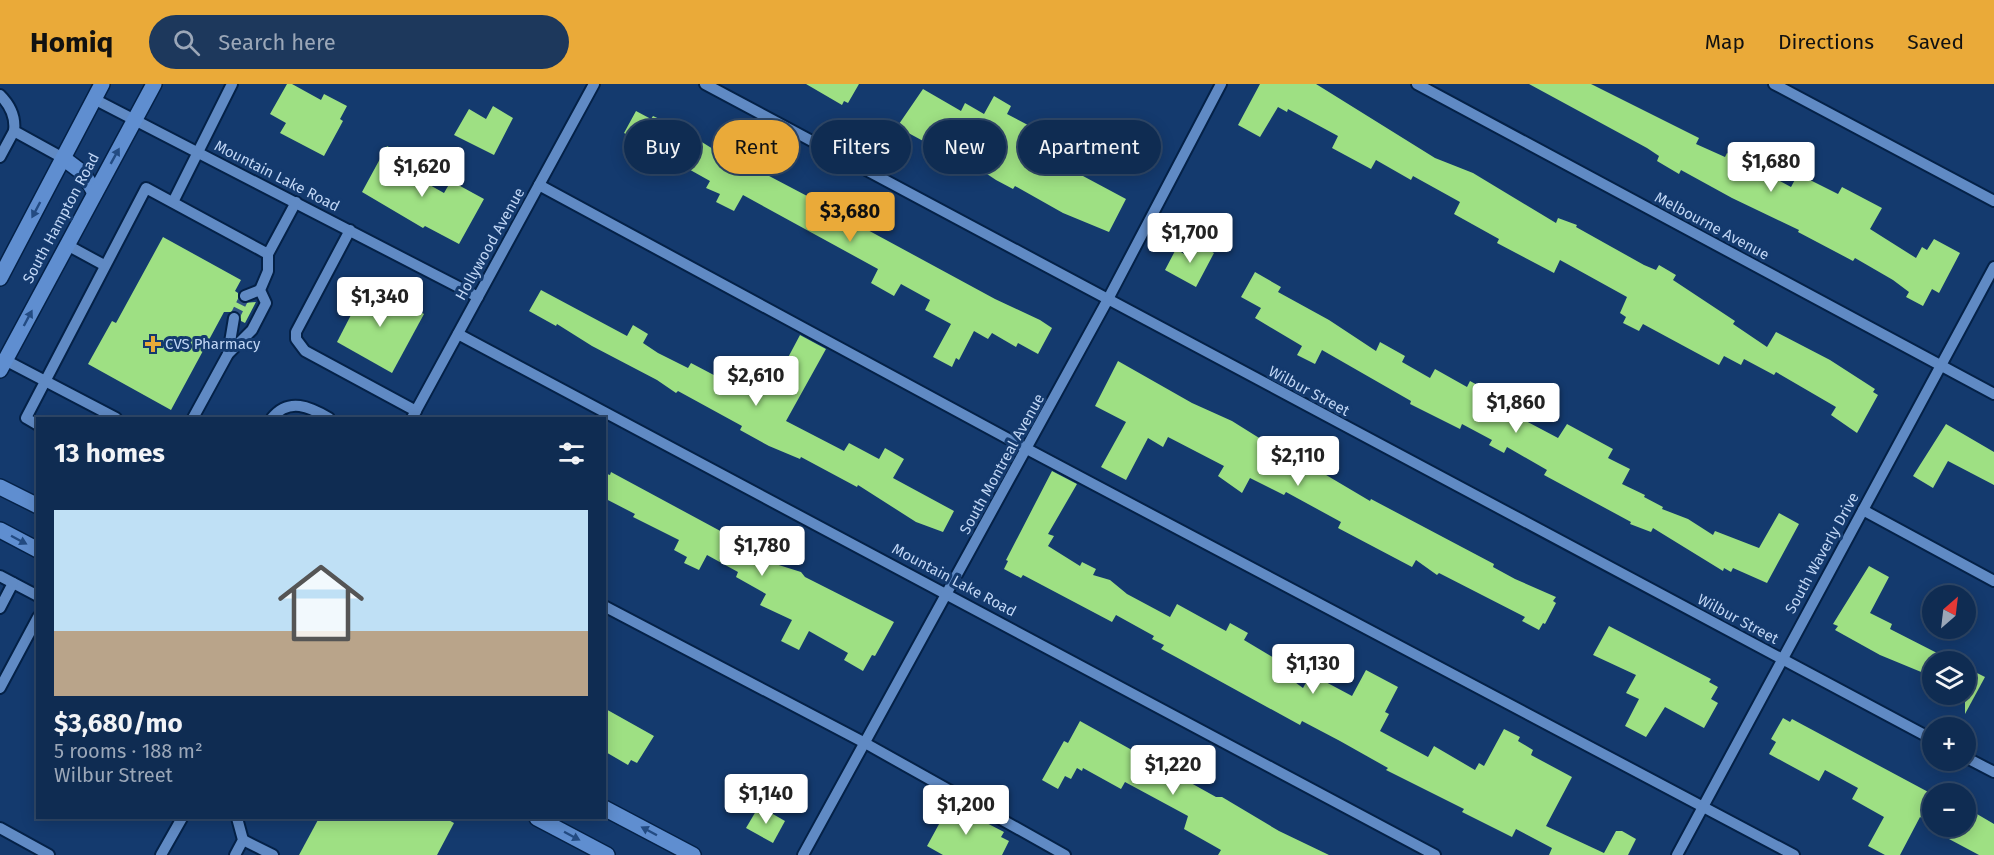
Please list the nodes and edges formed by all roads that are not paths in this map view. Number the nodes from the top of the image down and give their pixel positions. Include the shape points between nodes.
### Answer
1 (154, 84) edge
2 (232, 84) edge
3 (594, 84) edge
4 (705, 84) edge
5 (1221, 84) edge
6 (1417, 84) edge
7 (1774, 84) edge
8 (97, 89) edge
9 (0, 95) edge
10 (135, 120) junction
11 (14, 131) junction
12 (198, 152) junction
13 (0, 157) edge
14 (63, 158) junction
15 (539, 185) junction
16 (95, 193) junction
17 (1994, 201) edge
18 (173, 202) junction
19 (296, 202) junction
20 (350, 230) junction
21 (67, 245) junction
22 (268, 254) junction
23 (104, 265) junction
24 (1994, 267) edge
25 (0, 278) edge
26 (260, 290) junction
27 (245, 297) tunnel mouth
28 (478, 297) junction
29 (1107, 301) junction
30 (234, 318) tunnel mouth
31 (458, 334) junction
32 (228, 354) junction
33 (3, 365) edge
34 (1941, 366) junction
35 (46, 382) junction
36 (1994, 394) edge
37 (414, 415) edge
38 (114, 417) edge
39 (194, 417) edge
40 (273, 417) edge
41 (327, 417) edge
42 (36, 423) edge
43 (1027, 449) junction
44 (0, 486) edge
45 (36, 505) edge
46 (1863, 510) junction
47 (0, 530) edge
48 (36, 549) edge
49 (0, 576) edge
50 (1994, 581) edge
51 (12, 585) junction
52 (0, 594) edge
53 (948, 594) junction
54 (36, 595) edge
55 (606, 607) edge
56 (0, 608) edge
57 (36, 621) edge
58 (1781, 658) junction
59 (0, 688) edge
60 (1922, 734) edge
61 (865, 743) junction
62 (1976, 763) edge
63 (1994, 772) edge
64 (1704, 807) junction
65 (606, 809) edge
66 (181, 819) edge
67 (237, 819) edge
68 (539, 819) edge
69 (0, 828) edge
70 (243, 840) junction
71 (49, 855) edge
72 (161, 855) edge
73 (235, 855) edge
74 (273, 855) edge
75 (607, 855) edge
76 (693, 855) edge
77 (803, 855) edge
78 (1065, 855) edge
79 (1435, 855) edge
80 (1677, 855) edge
81 (1794, 855) edge

1 - 10 main road, South Hampton Road
2 - 12 street
3 - 15 street, Hollywood Avenue
4 - 29 street, Wilbur Street
5 - 29 street, South Montreal Avenue
6 - 34 street, Melbourne Avenue
7 - 17 street
8 - 10 street, Mountain Lake Road
8 - 14 main road, South Hampton Road
9 - 11 street via 10,106
10 - 12 street, Mountain Lake Road
16 -> 10 main road, South Hampton Road
11 - 13 street
11 - 14 street
12 - 18 street
12 - 19 street, Mountain Lake Road
14 - 16 main road via 84,173
14 -> 25 main road, South Hampton Road
15 - 28 street, Hollywood Avenue
15 - 43 street
16 - 21 main road, South Hampton Road
18 - 22 street
18 - 23 street via 146,188
19 - 20 street, Mountain Lake Road
19 - 22 street
20 - 28 street, Mountain Lake Road
20 - 37 street via 296,332 296,339 305,351
21 - 23 street
33 -> 21 main road, South Hampton Road
22 - 26 street via 268,272
23 - 35 street
24 - 34 street, South Waverly Drive
26 - 27 street
26 - 32 street via 266,303 252,330
28 - 31 street, Hollywood Avenue
29 - 43 street, South Montreal Avenue
29 - 58 street, Wilbur Street
30 - 32 street
31 - 37 street, Hollywood Avenue
31 - 53 street, Mountain Lake Road
32 - 39 street
33 - 35 street
34 - 36 street, Melbourne Avenue
34 - 46 street, South Waverly Drive
35 - 38 street
35 - 42 street via 26,418
40 - 41 street via 286,407 303,405
43 - 53 street, South Montreal Avenue
43 - 64 street
44 - 45 main road
46 - 50 street
46 - 58 street, South Waverly Drive
47 -> 48 main road
49 - 51 street
51 - 52 street
51 - 54 street
51 - 56 street
53 - 61 street, South Montreal Avenue
53 - 79 street, Mountain Lake Road
55 - 61 street
57 - 59 street
58 - 60 street, Wilbur Street
58 - 64 street, South Waverly Drive
61 - 77 street, South Montreal Avenue
61 - 78 street
62 - 63 street
64 - 80 street, South Waverly Drive
64 - 81 street
76 -> 65 main road
66 - 72 street
67 - 70 street
68 -> 75 main road
69 - 71 street
70 - 73 street
70 - 74 street

